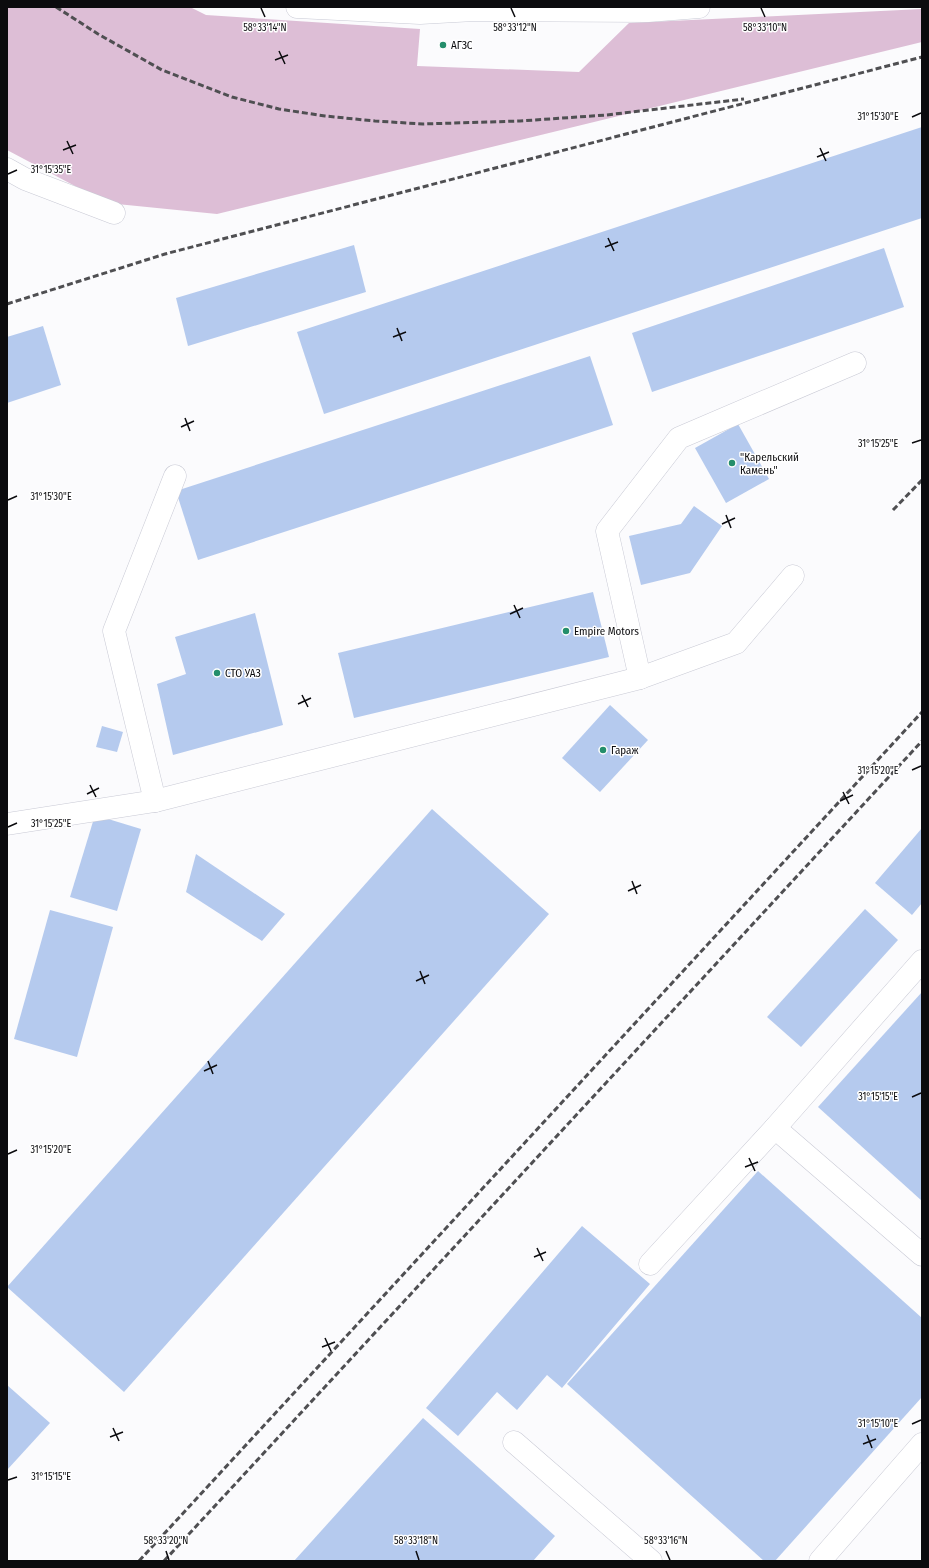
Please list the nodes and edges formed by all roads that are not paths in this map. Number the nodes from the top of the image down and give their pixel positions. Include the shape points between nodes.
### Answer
1 (298, 7) edge
2 (699, 7) edge
3 (421, 10) edge
4 (7, 169) edge
5 (114, 213) dead end
6 (855, 363) dead end
7 (175, 476) dead end
8 (792, 576) dead end
9 (640, 678) junction
10 (155, 801) junction
11 (7, 824) edge
12 (922, 960) edge
13 (775, 1128) junction
14 (922, 1255) edge
15 (650, 1264) dead end
16 (514, 1442) dead end
17 (922, 1444) edge
18 (651, 1561) edge
19 (820, 1561) edge

1 - 3 lane
2 - 3 lane via 648,12
4 - 5 lane via 25,180
6 - 9 lane via 679,438 607,531
7 - 10 lane via 114,631
8 - 9 lane via 736,643
9 - 10 lane
10 - 11 lane
12 - 13 lane
13 - 14 lane
13 - 15 lane
16 - 18 lane
17 - 19 lane

